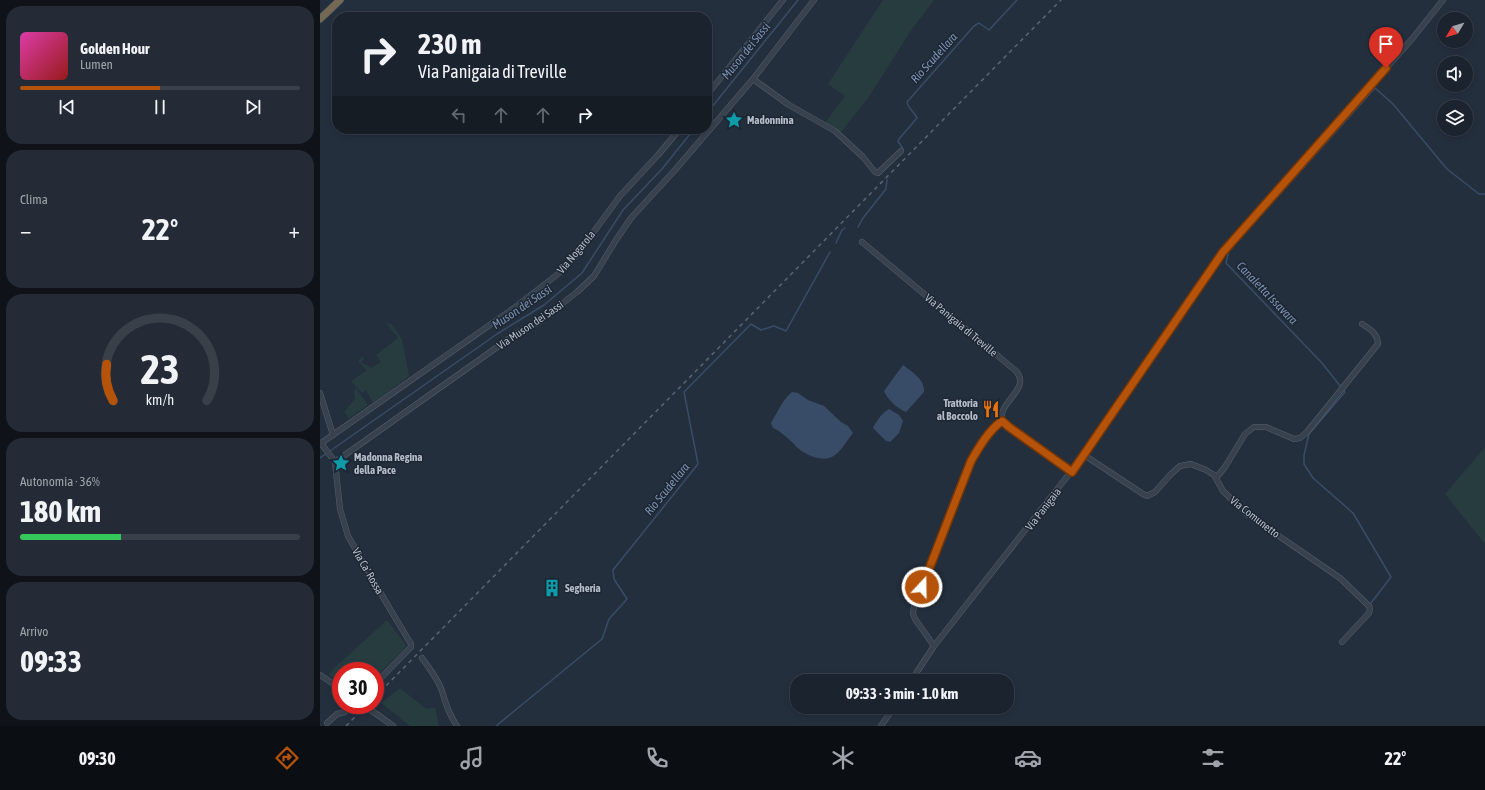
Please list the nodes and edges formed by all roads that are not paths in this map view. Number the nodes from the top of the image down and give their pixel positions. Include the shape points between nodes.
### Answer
1 (340, 0) edge
2 (783, 0) edge
3 (814, 0) edge
4 (1443, 0) edge
5 (320, 19) edge
6 (753, 79) junction
7 (712, 89) edge
8 (712, 127) edge
9 (676, 134) edge
10 (706, 134) edge
11 (901, 151) dead end
12 (862, 242) dead end
13 (1362, 324) dead end
14 (320, 393) edge
15 (1002, 421) junction
16 (333, 435) junction
17 (321, 444) edge
18 (1084, 455) junction
19 (334, 460) junction
20 (1072, 472) junction
21 (1216, 478) junction
22 (1342, 642) dead end
23 (934, 646) junction
24 (422, 658) dead end
25 (916, 674) edge
26 (320, 675) edge
27 (384, 675) edge
28 (332, 683) edge
29 (337, 714) edge
30 (376, 714) edge
31 (889, 714) edge
32 (326, 723) dead end
33 (393, 726) edge
34 (457, 726) edge
35 (881, 726) edge

1 - 5 highway
2 - 7 street
3 - 6 street, Via Muson dei Sassi
4 - 18 street, Via Panigaia via 1412,39 1223,252
6 - 8 street, Via Muson dei Sassi
6 - 11 street via 789,105 835,131 878,173
9 - 16 street, Via Nogarola via 620,196 576,256 558,274
10 - 19 street, Via Muson dei Sassi via 631,218 587,284 539,322 517,333
12 - 15 street, Via Panigaia di Treville via 1018,374 1020,383 1002,413
13 - 21 street via 1375,334 1378,344 1307,432 1294,439 1266,427 1254,427 1245,434
14 - 16 street
15 - 20 street
15 - 23 street, Via Panigaia di Treville via 980,445 971,461 914,606 915,619
16 - 17 street, Via Ca' Rossa
17 - 19 street, Via Ca' Rossa
18 - 20 street, Via Panigaia
18 - 21 street, Via Comunetto via 1147,496 1155,492 1176,469 1186,465 1197,466
19 - 27 street, Via Ca' Rossa via 340,509 348,536 411,644
20 - 23 street, Via Panigaia
21 - 22 street, Via Comunetto via 1223,491 1247,514 1340,578 1369,606 1369,613
23 - 25 street, Via Panigaia
24 - 34 street via 434,674 450,716
26 - 28 street
29 - 32 street
30 - 33 street, bridge
31 - 35 street

